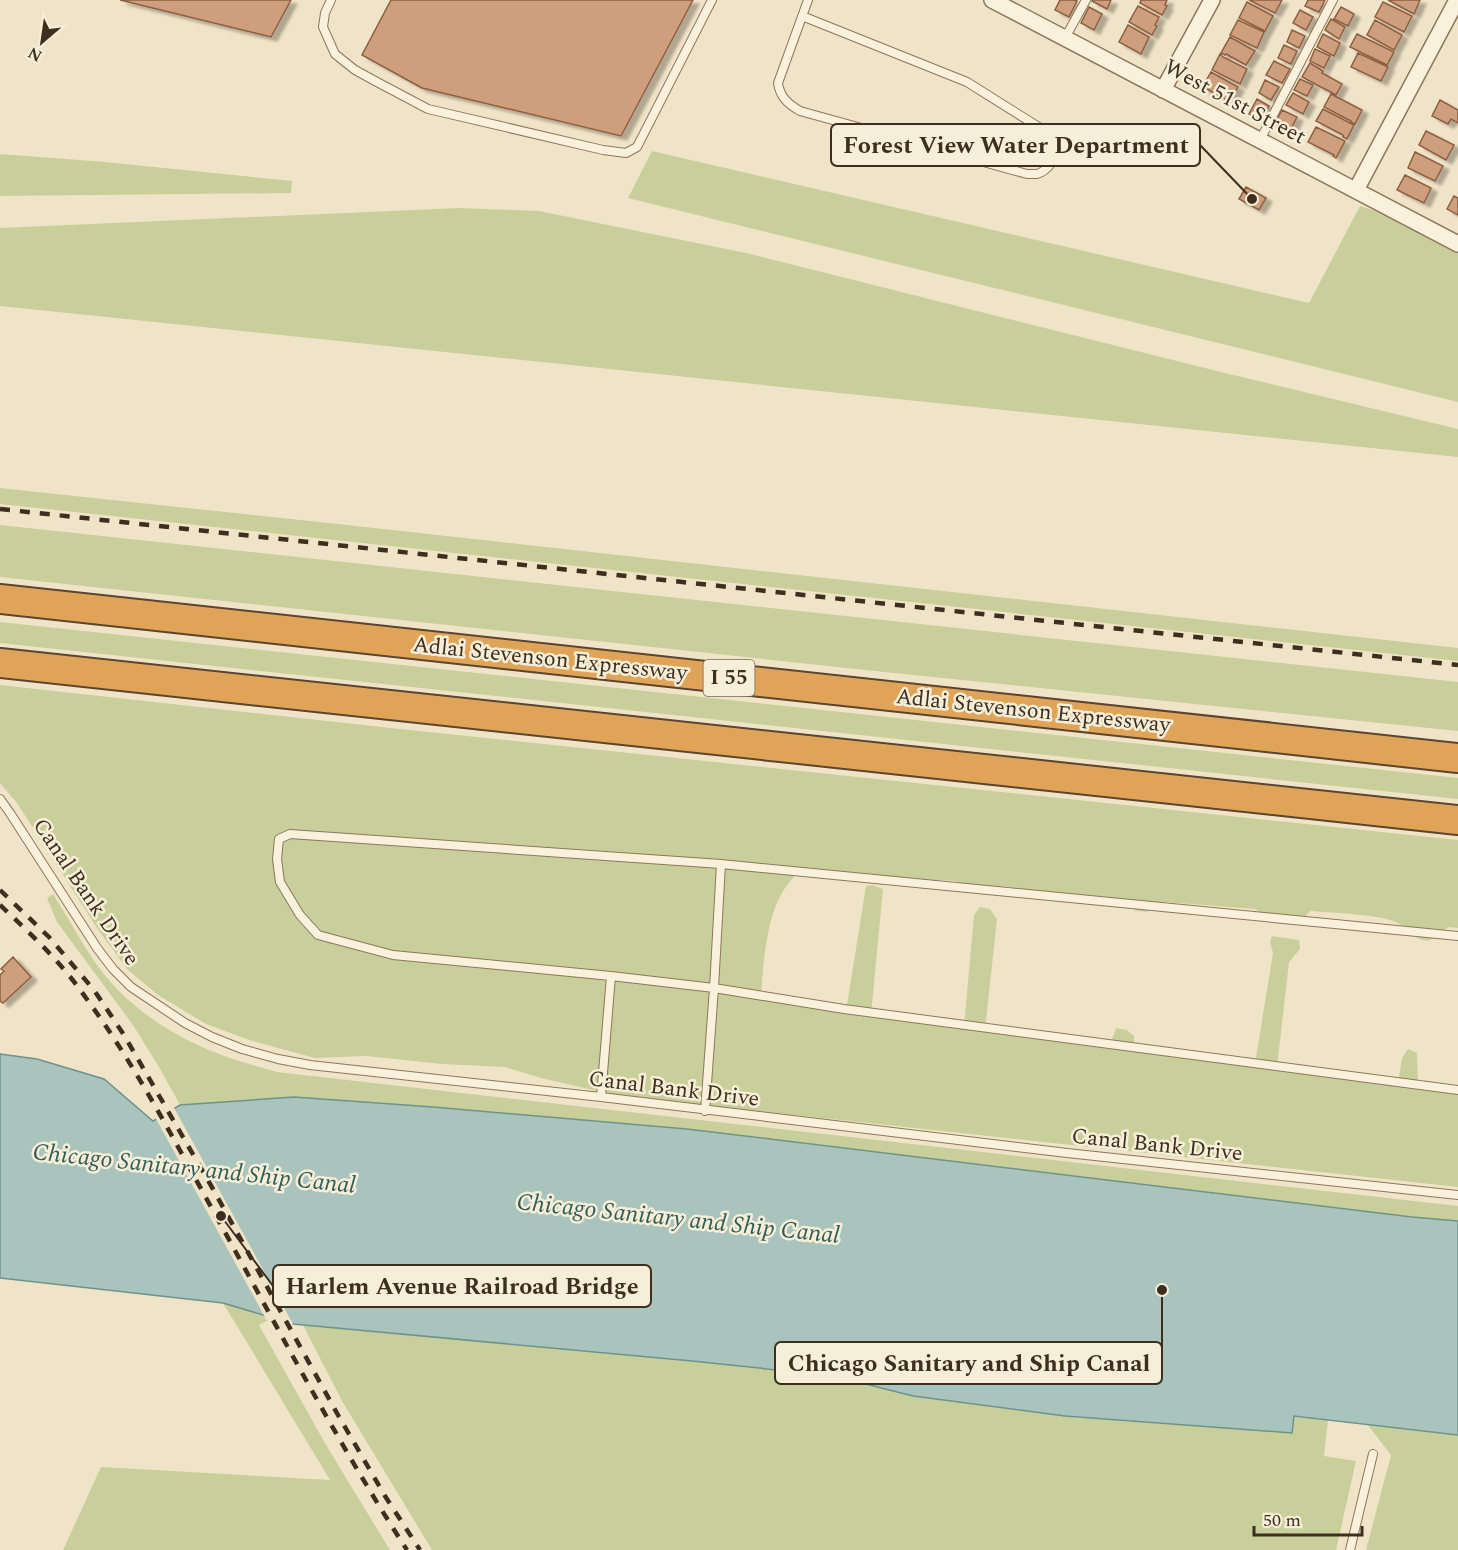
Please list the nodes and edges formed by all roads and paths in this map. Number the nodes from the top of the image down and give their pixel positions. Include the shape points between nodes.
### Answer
1 (331, 0) edge
2 (712, 0) edge
3 (808, 0) edge
4 (992, 0) edge
5 (1086, 0) edge
6 (1212, 0) edge
7 (1333, 0) edge
8 (1457, 0) edge
9 (802, 16) junction
10 (1065, 38) junction
11 (1163, 90) junction
12 (1260, 140) junction
13 (1356, 190) junction
14 (1457, 240) edge
15 (0, 599) edge
16 (0, 663) edge
17 (1458, 758) edge
18 (0, 800) edge
19 (1458, 820) edge
20 (721, 864) junction
21 (1458, 936) edge
22 (611, 976) junction
23 (714, 988) junction
24 (1458, 1090) edge
25 (601, 1097) junction
26 (705, 1111) junction
27 (1458, 1196) edge
28 (1373, 1454) dead end
29 (1350, 1550) edge

1 - 2 lane via 323,27 335,54 355,70 428,109 626,153 637,147
3 - 9 lane
4 - 10 street, West 51st Street
5 - 10 lane
6 - 11 street
7 - 12 lane
8 - 13 street
9 - 9 lane via 778,83 782,97 800,111 1027,174 1043,170 1055,156 1056,147 1045,131 967,82
10 - 11 street, West 51st Street
11 - 12 street, West 51st Street
12 - 13 street, West 51st Street
13 - 14 street, West 51st Street
15 - 17 highway, Adlai Stevenson Expressway / I 55
16 - 19 highway
18 - 25 lane, Canal Bank Drive via 113,969 155,1004 212,1037 242,1049 310,1065
20 - 21 lane
20 - 22 lane via 290,834 279,839 280,882 318,935 393,954
20 - 23 lane
22 - 23 lane
22 - 25 lane
23 - 24 lane
23 - 26 lane
25 - 26 lane, Canal Bank Drive
26 - 27 lane, Canal Bank Drive
28 - 29 lane

